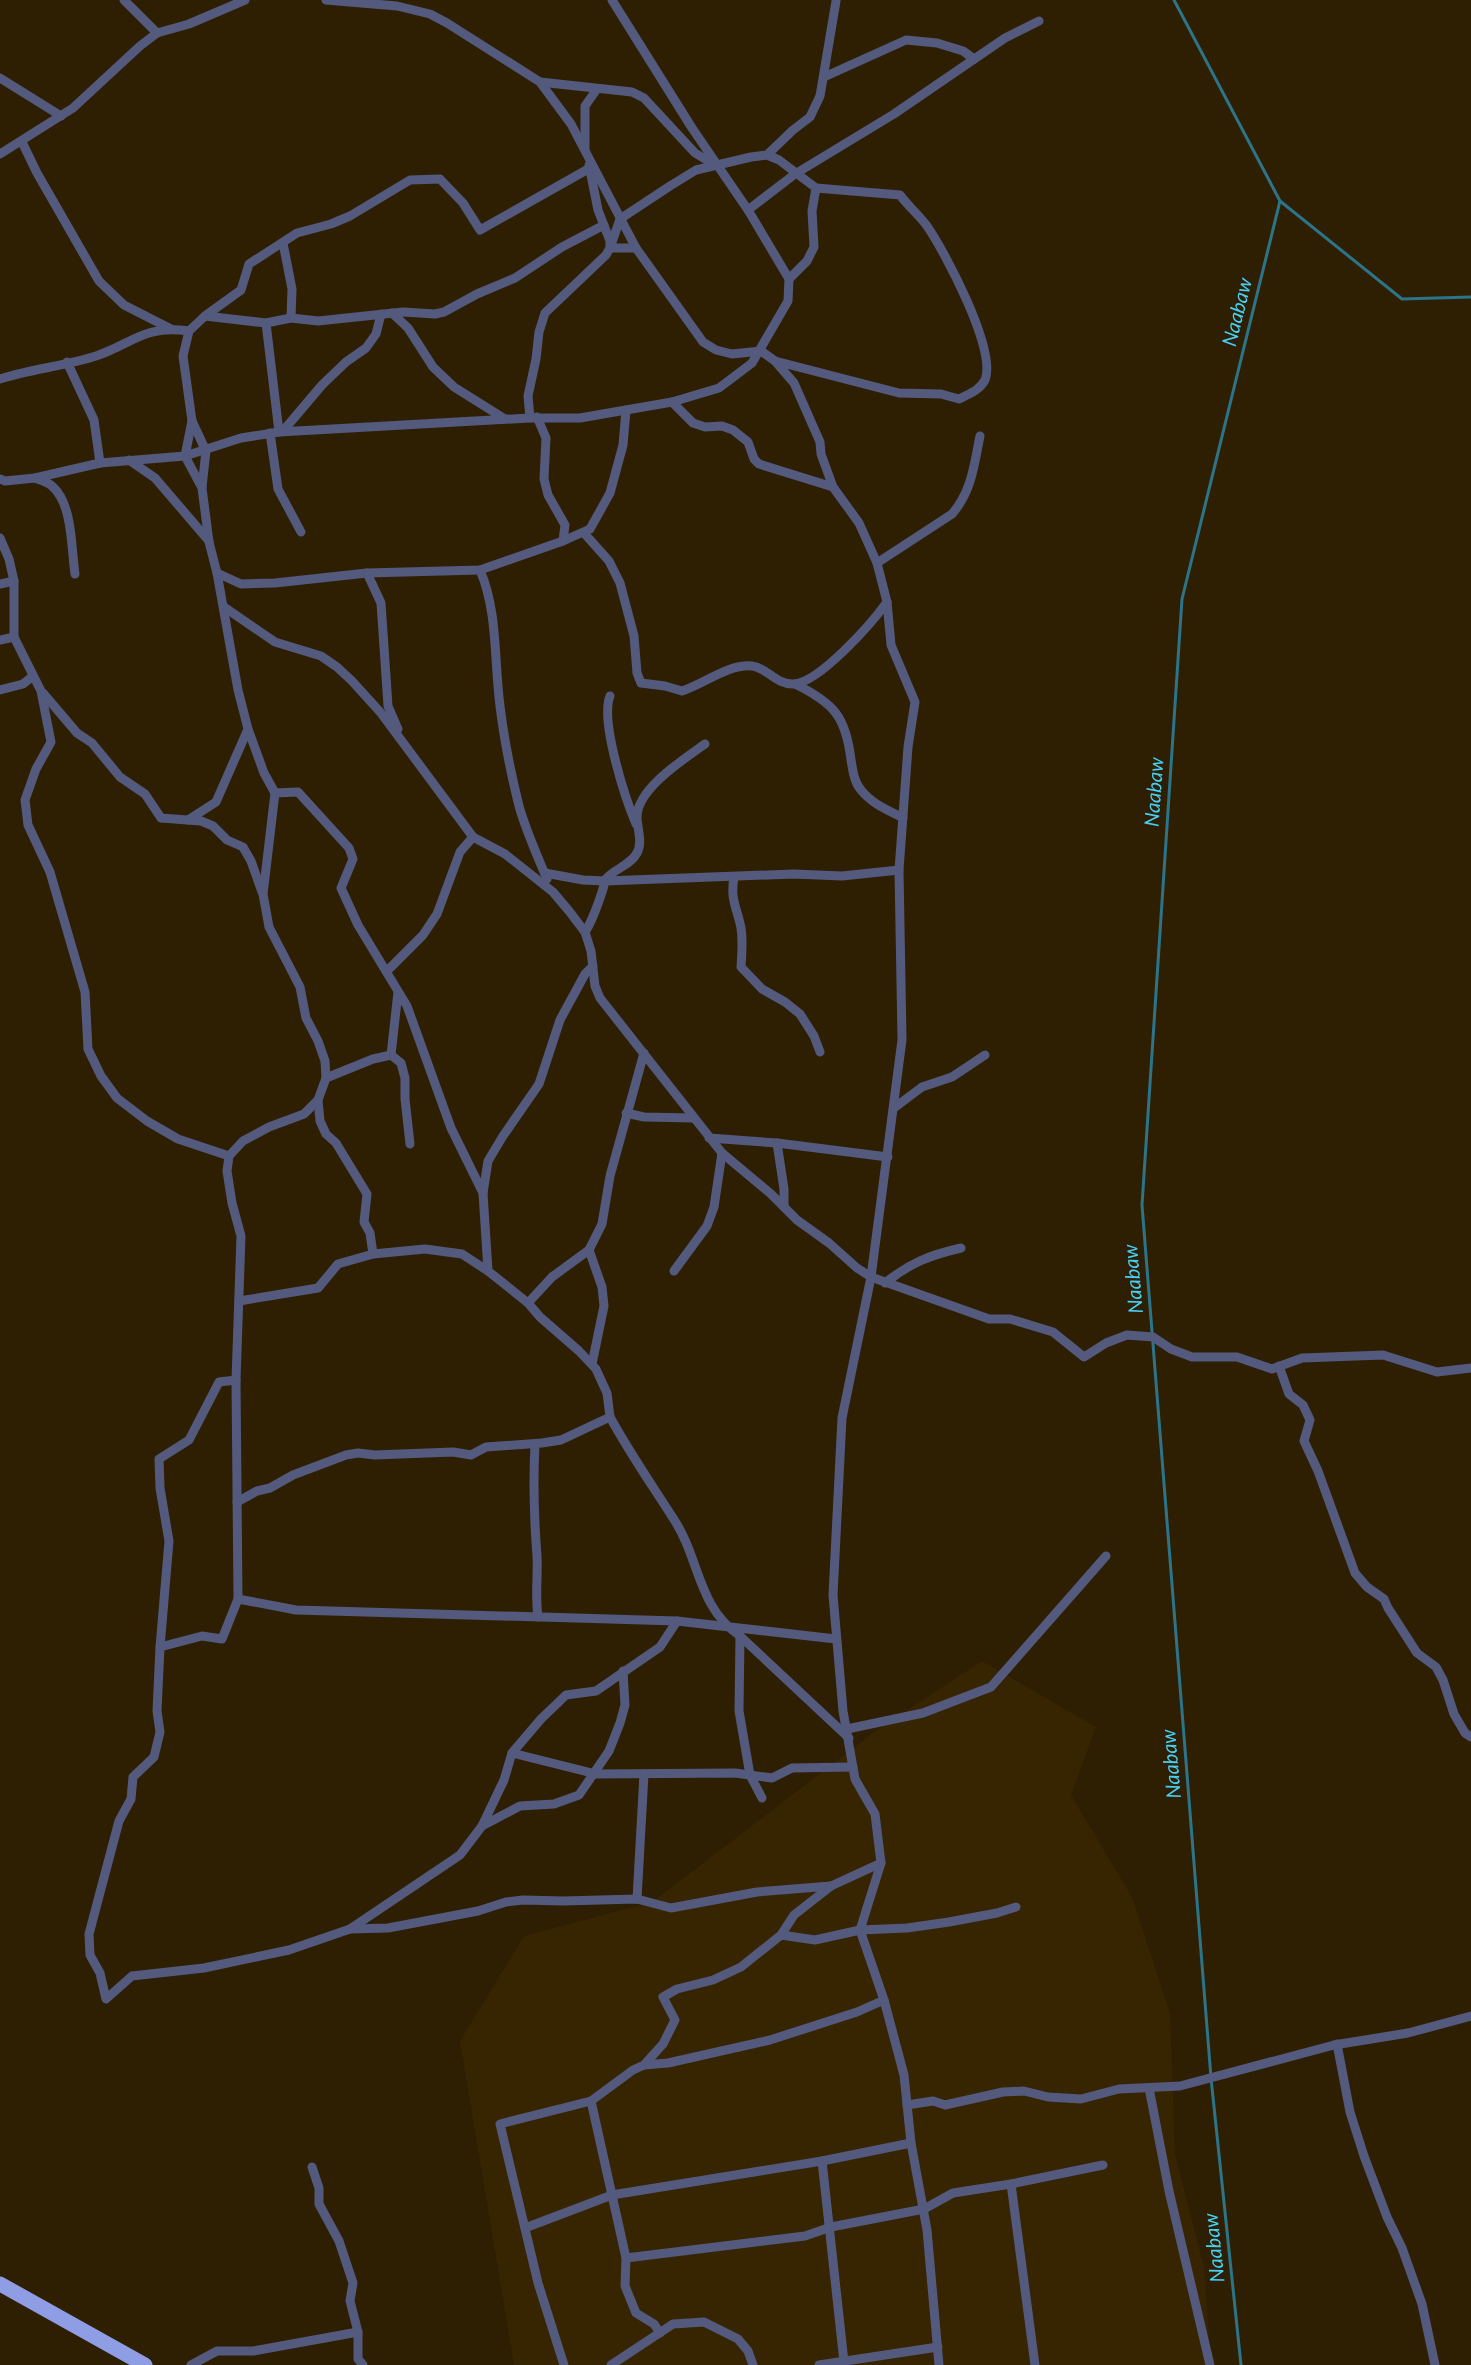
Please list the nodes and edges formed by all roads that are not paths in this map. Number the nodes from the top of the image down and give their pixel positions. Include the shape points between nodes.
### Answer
1 (124, 0) edge
2 (245, 0) edge
3 (326, 0) edge
4 (612, 0) edge
5 (836, 1) edge
6 (1039, 21) dead end
7 (157, 33) junction
8 (974, 59) junction
9 (824, 77) junction
10 (0, 78) edge
11 (540, 82) junction
12 (597, 89) junction
13 (61, 116) junction
14 (22, 142) junction
15 (585, 151) junction
16 (0, 154) edge
17 (767, 155) junction
18 (717, 166) junction
19 (590, 168) junction
20 (795, 174) junction
21 (816, 188) junction
22 (748, 210) junction
23 (620, 219) junction
24 (604, 225) junction
25 (284, 243) junction
26 (610, 248) junction
27 (636, 248) junction
28 (789, 279) junction
29 (392, 313) junction
30 (381, 314) junction
31 (205, 316) junction
32 (291, 318) junction
33 (266, 323) junction
34 (171, 329) junction
35 (189, 331) junction
36 (761, 351) junction
37 (776, 360) junction
38 (67, 362) junction
39 (0, 379) edge
40 (672, 402) junction
41 (626, 410) junction
42 (533, 417) junction
43 (505, 419) junction
44 (192, 421) junction
45 (277, 432) junction
46 (980, 436) dead end
47 (206, 451) junction
48 (185, 456) junction
49 (129, 460) junction
50 (100, 464) junction
51 (35, 478) junction
52 (0, 479) edge
53 (833, 487) junction
54 (202, 488) junction
55 (301, 532) dead end
56 (584, 533) junction
57 (0, 538) edge
58 (564, 541) junction
59 (209, 542) junction
60 (877, 563) junction
61 (480, 570) junction
62 (218, 573) junction
63 (367, 573) junction
64 (75, 574) dead end
65 (14, 581) junction
66 (0, 584) edge
67 (887, 602) junction
68 (224, 607) junction
69 (14, 637) junction
70 (0, 640) edge
71 (33, 676) junction
72 (795, 684) junction
73 (0, 690) edge
74 (41, 691) junction
75 (610, 696) dead end
76 (248, 729) junction
77 (404, 742) junction
78 (705, 744) dead end
79 (275, 793) junction
80 (903, 818) junction
81 (188, 820) junction
82 (639, 830) junction
83 (473, 837) junction
84 (899, 870) junction
85 (545, 873) junction
86 (734, 877) junction
87 (605, 880) junction
88 (553, 892) junction
89 (263, 894) junction
90 (585, 932) junction
91 (593, 966) junction
92 (387, 971) junction
93 (398, 990) junction
94 (820, 1052) dead end
95 (644, 1053) junction
96 (391, 1055) junction
97 (985, 1055) dead end
98 (326, 1078) junction
99 (318, 1100) junction
100 (894, 1108) junction
101 (626, 1113) junction
102 (694, 1118) junction
103 (709, 1138) junction
104 (777, 1143) junction
105 (410, 1144) dead end
106 (722, 1153) junction
107 (229, 1156) junction
108 (888, 1157) junction
109 (483, 1193) junction
110 (784, 1208) junction
111 (961, 1248) dead end
112 (589, 1250) junction
113 (373, 1254) junction
114 (488, 1271) junction
115 (674, 1271) dead end
116 (871, 1278) junction
117 (885, 1282) junction
118 (239, 1301) junction
119 (528, 1303) junction
120 (592, 1365) junction
121 (1279, 1366) junction
122 (1471, 1368) edge
123 (236, 1380) junction
124 (610, 1417) junction
125 (535, 1444) junction
126 (237, 1502) junction
127 (1106, 1556) dead end
128 (238, 1599) junction
129 (538, 1617) junction
130 (677, 1621) junction
131 (726, 1627) junction
132 (740, 1636) junction
133 (836, 1638) junction
134 (160, 1647) junction
135 (623, 1671) junction
136 (848, 1733) junction
137 (1471, 1737) edge
138 (512, 1753) junction
139 (853, 1767) junction
140 (593, 1774) junction
141 (644, 1774) junction
142 (750, 1775) junction
143 (762, 1798) dead end
144 (482, 1826) junction
145 (881, 1863) junction
146 (831, 1886) junction
147 (637, 1899) junction
148 (1016, 1907) dead end
149 (350, 1929) junction
150 (860, 1930) junction
151 (781, 1935) junction
152 (884, 2000) junction
153 (1471, 2016) edge
154 (1337, 2044) junction
155 (644, 2065) junction
156 (1149, 2088) junction
157 (591, 2101) junction
158 (907, 2105) junction
159 (911, 2143) junction
160 (822, 2161) junction
161 (1103, 2165) dead end
162 (312, 2167) dead end
163 (1011, 2184) junction
164 (612, 2195) junction
165 (924, 2209) junction
166 (831, 2227) junction
167 (525, 2228) junction
168 (626, 2258) junction
169 (0, 2284) edge
170 (357, 2332) junction
171 (660, 2333) junction
172 (938, 2348) junction
173 (844, 2362) junction
174 (145, 2365) edge
175 (191, 2365) edge
176 (363, 2365) edge
177 (564, 2365) edge
178 (610, 2365) edge
179 (753, 2365) edge
180 (819, 2365) edge
181 (939, 2365) edge
182 (1035, 2365) edge
183 (1210, 2365) edge
184 (1434, 2365) edge

1 - 7 street
2 - 7 street
3 - 11 street via 397,6 430,14
4 - 18 street
5 - 9 street
6 - 8 street
7 - 13 street via 90,95
8 - 9 street via 937,43 906,40
8 - 20 street via 894,114
9 - 17 street via 810,117
10 - 13 street
11 - 12 street
11 - 15 street via 571,124
12 - 15 street via 585,106
12 - 18 street via 632,92 644,98 695,153
13 - 14 street
14 - 16 street
14 - 34 street via 99,281 124,305
15 - 19 street
15 - 23 street
17 - 18 street
17 - 20 street via 789,166
18 - 22 street
18 - 23 street via 696,170
19 - 24 street
19 - 25 street via 480,230 463,203 440,179 418,179 401,184 350,216 297,233
20 - 21 street
20 - 22 street
21 - 28 street via 812,211 814,247 807,261
21 - 37 street via 900,195 926,224 977,324 986,373 984,382 960,399 941,394 899,393
22 - 28 street
23 - 26 street
23 - 27 street
24 - 26 street
24 - 29 street via 514,278 444,312
25 - 31 street via 249,264 241,290
25 - 32 street via 292,289
26 - 27 street
26 - 42 street via 545,313 528,396
27 - 36 street via 703,342 732,354
28 - 36 street via 788,302
29 - 30 street
29 - 43 street via 408,328 433,367 454,387
30 - 32 street via 327,320
30 - 45 street via 376,334 366,348 346,362
31 - 33 street
31 - 35 street
32 - 33 street
33 - 45 street
34 - 35 street
34 - 38 street via 132,338 96,356
35 - 44 street via 183,356
36 - 37 street
36 - 40 street via 752,363 719,388
37 - 53 street via 794,383 820,442
38 - 39 street
38 - 50 street via 94,420
40 - 41 street
40 - 53 street via 693,423 733,430 748,441 759,464
41 - 42 street via 580,418
41 - 56 street via 623,445 610,493 596,521
42 - 43 street
42 - 58 street via 546,438 544,479 548,495 565,525
43 - 45 street
44 - 47 street
44 - 48 street
45 - 47 street via 241,438
45 - 55 street via 278,489
46 - 60 street via 970,485 961,503 952,514
47 - 48 street
47 - 54 street
48 - 49 street
48 - 54 street
49 - 50 street
49 - 59 street via 155,478
50 - 51 street
51 - 52 street
51 - 64 street via 52,486 62,500 70,524
53 - 60 street via 859,523
54 - 59 street
56 - 58 street
56 - 72 street via 609,561 620,583 628,606 641,683 682,691 733,669 752,666 779,682
57 - 65 street
58 - 61 street
59 - 62 street
60 - 67 street
61 - 63 street
61 - 85 street via 492,618 500,707 519,807
62 - 63 street via 241,584
62 - 68 street
63 - 77 street via 381,603 388,706
65 - 66 street
65 - 69 street
67 - 72 street via 836,657
67 - 80 street via 891,645 915,702
68 - 76 street
68 - 77 street via 275,642 321,656 337,667
69 - 70 street
69 - 71 street
71 - 73 street via 23,684
71 - 74 street
72 - 80 street via 826,701 844,724 859,789 871,801
74 - 81 street via 120,777 145,794 161,818
74 - 107 street via 51,742 25,800 28,825 50,872 85,992 88,1049 117,1098 147,1121 178,1139
75 - 82 street via 610,734 627,803
76 - 79 street
76 - 81 street via 216,802
77 - 83 street
78 - 82 street via 646,794 639,804
79 - 89 street
79 - 92 street via 298,792 349,848 353,859 341,888 358,925
80 - 84 street
81 - 89 street via 213,826 227,840 243,847
82 - 87 street via 638,852
83 - 88 street via 505,854
83 - 92 street via 460,852 437,914 423,935
84 - 86 street via 842,876
84 - 100 street via 902,1040
85 - 87 street
85 - 88 street
86 - 87 street
86 - 94 street via 731,894 741,926 741,966 762,988 800,1014
87 - 90 street
88 - 90 street
89 - 98 street via 269,927 300,987 306,1018 325,1061
90 - 91 street
91 - 95 street via 600,998
91 - 109 street via 560,1020 539,1084 488,1161
92 - 93 street
93 - 96 street
93 - 109 street via 451,1128
95 - 101 street
95 - 102 street
96 - 98 street
96 - 105 street via 400,1063 405,1078
97 - 100 street via 952,1077 922,1086
98 - 99 street
99 - 107 street via 304,1114 243,1141
99 - 113 street via 326,1134 336,1143 367,1194 364,1222
100 - 108 street
101 - 102 street
101 - 112 street via 602,1224
102 - 103 street
103 - 104 street
103 - 106 street
104 - 108 street
104 - 110 street
106 - 110 street
106 - 115 street via 714,1207 707,1226
107 - 118 street via 227,1171 241,1236
108 - 116 street
109 - 114 street
110 - 116 street
111 - 117 street via 931,1255
112 - 119 street via 552,1277
112 - 120 street via 604,1306
113 - 114 street via 425,1249 462,1254
113 - 118 street via 338,1264 318,1287
114 - 119 street
116 - 117 street
116 - 133 street via 842,1418 834,1594
117 - 121 street via 989,1319 1010,1319 1053,1332 1084,1358 1127,1335 1153,1337 1192,1357 1237,1357 1272,1369
118 - 123 street
119 - 120 street
120 - 124 street via 606,1394
121 - 122 street via 1302,1358 1383,1355 1437,1372
121 - 137 street via 1289,1394 1303,1405 1310,1420 1304,1441 1356,1573 1384,1599 1417,1653 1436,1667 1454,1714
123 - 126 street
123 - 134 street via 219,1382 189,1440 159,1459 169,1540
124 - 125 street via 561,1440
124 - 131 street via 685,1538 707,1601
125 - 126 street via 486,1447 471,1455 346,1455
125 - 129 street
126 - 128 street
127 - 136 street via 991,1687 924,1713
128 - 129 street via 296,1610
128 - 134 street via 222,1639 202,1636
129 - 130 street
130 - 131 street
130 - 135 street via 660,1647
131 - 132 street
131 - 133 street
132 - 136 street
132 - 142 street via 739,1712
133 - 136 street
134 - 149 street via 160,1732 154,1757 133,1777 131,1798 119,1821 89,1934 90,1955 100,1973 106,1999 132,1976 204,1968 289,1950
135 - 138 street via 596,1691 566,1695
135 - 140 street via 625,1705 620,1723
136 - 139 street
138 - 140 street
138 - 144 street
139 - 142 street via 792,1768 772,1778
139 - 145 street via 855,1779 874,1814
140 - 141 street
140 - 144 street via 579,1795 554,1804 520,1806
141 - 142 street
141 - 147 street
142 - 143 street
144 - 149 street via 460,1855
145 - 146 street
145 - 150 street
146 - 147 street via 757,1892 671,1908
146 - 151 street via 794,1914
147 - 149 street via 522,1900 388,1928
148 - 150 street via 949,1922
150 - 151 street via 815,1940
150 - 152 street
151 - 155 street via 741,1966 663,1997 675,2020 663,2044
152 - 155 street via 770,2040
152 - 158 street
153 - 154 street via 1408,2033
154 - 156 street via 1180,2086
154 - 184 street via 1353,2123 1422,2304
155 - 157 street
156 - 158 street via 1119,2089 1081,2099 1003,2092 945,2105 933,2101
156 - 183 street
157 - 164 street
157 - 167 street via 500,2124
158 - 159 street
159 - 160 street
159 - 165 street
160 - 164 street
160 - 166 street
161 - 163 street
162 - 170 street via 319,2204 339,2241 353,2283 350,2301
163 - 165 street via 953,2193
163 - 182 street
164 - 167 street
164 - 168 street
165 - 166 street
165 - 172 street
166 - 168 street via 805,2236
166 - 173 street
167 - 177 street
168 - 171 street via 625,2286 636,2313 654,2324
169 - 174 highway
170 - 175 street via 284,2347 217,2351
170 - 176 street via 358,2359
171 - 178 street
171 - 179 street via 673,2324 704,2322 738,2339
172 - 173 street
172 - 181 street
173 - 180 street

